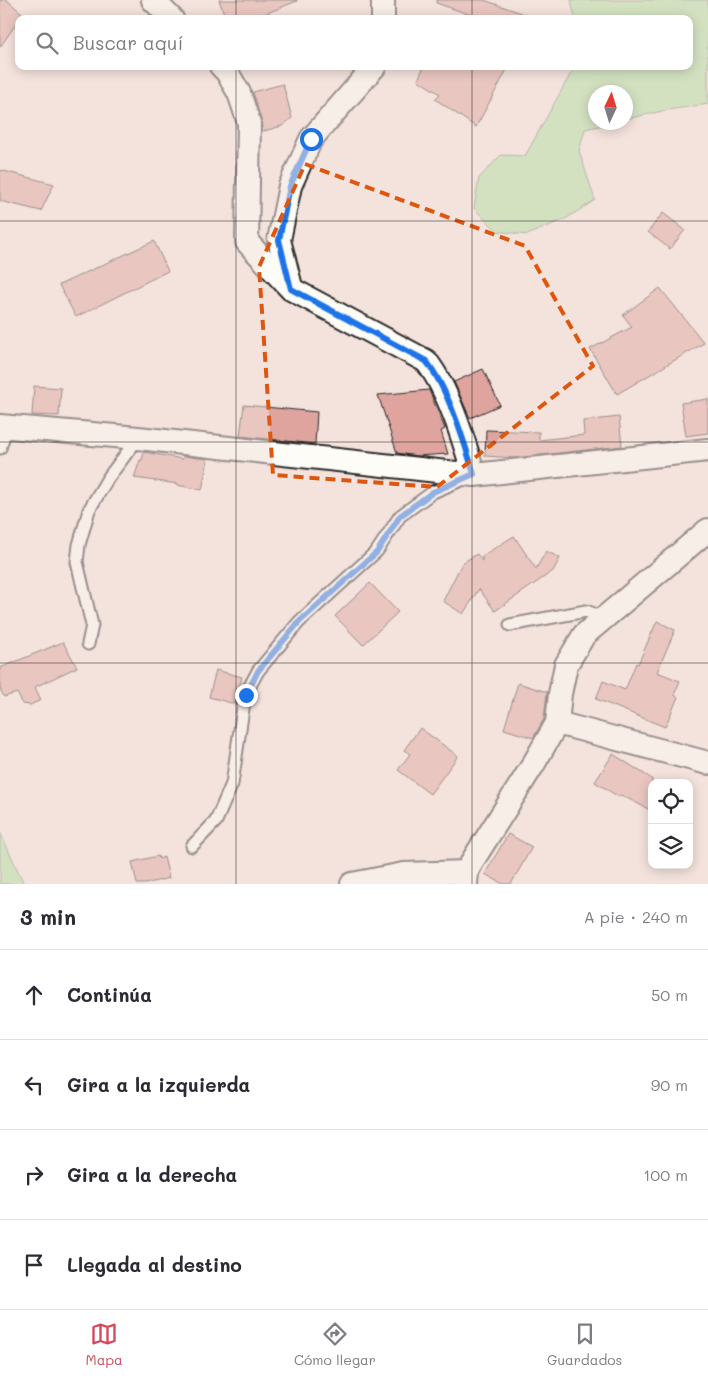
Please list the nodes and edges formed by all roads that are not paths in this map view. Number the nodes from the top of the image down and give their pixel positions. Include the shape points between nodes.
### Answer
1 (153, 0) edge
2 (383, 0) edge
3 (168, 15) edge
4 (384, 15) edge
5 (224, 70) edge
6 (371, 70) edge
7 (291, 289) junction
8 (4, 426) edge
9 (138, 438) junction
10 (0, 448) edge
11 (708, 450) edge
12 (474, 474) junction
13 (708, 530) edge
14 (604, 618) junction
15 (510, 625) dead end
16 (88, 644) dead end
17 (557, 722) junction
18 (708, 764) edge
19 (192, 846) dead end
20 (467, 878) edge
21 (352, 884) edge

1 - 3 street
2 - 4 street
5 - 7 street via 239,93 249,123 247,242
6 - 7 street via 311,139 290,186 279,240
7 - 12 street via 426,361 437,374
8 - 9 street
8 - 10 lane
9 - 12 street
9 - 16 lane via 89,510 79,545 77,562 92,625
11 - 12 street
12 - 19 lane via 433,492 400,516 377,552 299,622 258,671 246,695 232,784 216,821
13 - 14 street
14 - 15 lane via 586,611
14 - 17 street via 584,635 566,665
17 - 18 street
17 - 20 street via 473,860
20 - 21 street via 404,874

